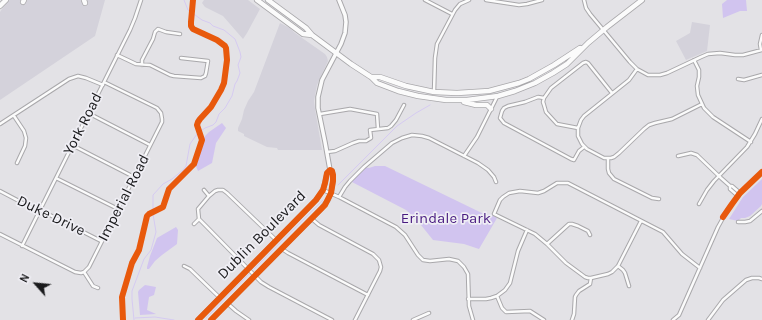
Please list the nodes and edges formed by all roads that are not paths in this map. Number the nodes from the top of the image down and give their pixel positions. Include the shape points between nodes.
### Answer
1 (2, 0) edge
2 (6, 0) edge
3 (141, 0) edge
4 (257, 0) edge
5 (268, 0) edge
6 (339, 0) edge
7 (425, 0) edge
8 (469, 0) edge
9 (486, 0) edge
10 (542, 0) edge
11 (584, 0) edge
12 (642, 0) edge
13 (0, 5) edge
14 (452, 14) junction
15 (603, 30) junction
16 (180, 34) dead end
17 (312, 35) junction
18 (762, 35) edge
19 (588, 43) junction
20 (762, 50) edge
21 (336, 54) junction
22 (117, 55) junction
23 (181, 58) dead end
24 (694, 60) junction
25 (142, 65) junction
26 (637, 69) junction
27 (762, 75) edge
28 (370, 77) junction
29 (738, 79) dead end
30 (104, 82) junction
31 (103, 85) junction
32 (500, 88) junction
33 (434, 92) junction
34 (612, 93) junction
35 (498, 96) junction
36 (544, 98) junction
37 (446, 100) junction
38 (702, 104) junction
39 (404, 105) dead end
40 (491, 109) junction
41 (88, 114) junction
42 (320, 114) junction
43 (14, 116) junction
44 (762, 119) edge
45 (0, 124) edge
46 (578, 128) junction
47 (378, 129) junction
48 (751, 142) junction
49 (72, 145) junction
50 (150, 145) junction
51 (584, 147) junction
52 (327, 152) junction
53 (464, 156) junction
54 (678, 156) dead end
55 (608, 158) junction
56 (17, 163) dead end
57 (330, 170) junction
58 (762, 172) edge
59 (719, 176) junction
60 (134, 177) junction
61 (56, 178) junction
62 (496, 182) dead end
63 (730, 186) junction
64 (204, 190) dead end
65 (323, 190) junction
66 (0, 191) edge
67 (331, 193) junction
68 (740, 193) junction
69 (209, 196) junction
70 (738, 196) junction
71 (339, 197) junction
72 (659, 199) dead end
73 (699, 204) dead end
74 (118, 209) junction
75 (39, 210) junction
76 (762, 211) edge
77 (199, 219) junction
78 (312, 219) junction
79 (641, 221) junction
80 (738, 222) dead end
81 (194, 224) dead end
82 (527, 230) junction
83 (0, 234) edge
84 (590, 235) dead end
85 (276, 240) junction
86 (102, 241) junction
87 (547, 244) junction
88 (22, 246) junction
89 (282, 249) junction
90 (184, 266) dead end
91 (618, 266) junction
92 (700, 268) junction
93 (248, 269) junction
94 (84, 272) junction
95 (255, 276) junction
96 (592, 278) junction
97 (762, 279) edge
98 (629, 286) dead end
99 (98, 288) dead end
100 (368, 295) junction
101 (497, 296) junction
102 (219, 298) junction
103 (468, 299) junction
104 (228, 303) junction
105 (429, 313) dead end
106 (198, 320) edge
107 (211, 320) edge
108 (249, 320) edge
109 (332, 320) edge
110 (355, 320) edge
111 (413, 320) edge
112 (473, 320) edge
113 (544, 320) edge
114 (572, 320) edge
115 (673, 320) edge
116 (708, 320) edge

1 - 13 highway
2 - 13 highway
3 - 22 street, York Road
4 - 17 highway via 303,34
5 - 17 highway
6 - 21 main road, Dublin Boulevard via 345,15 346,27
7 - 14 street
8 - 14 street via 460,4
9 - 10 street via 519,5
11 - 15 street via 586,8
12 - 15 highway
14 - 33 street via 436,48
15 - 19 highway
15 - 26 street
16 - 25 street via 158,29 142,60
17 - 21 highway
18 - 20 street
19 - 32 highway via 540,73
19 - 35 highway via 567,64 553,73 524,88
20 - 24 street via 743,55 710,54
21 - 28 highway
21 - 42 main road, Dublin Boulevard via 319,90
22 - 25 street
22 - 30 street, York Road
23 - 25 street via 208,61 204,76 174,76 150,64
24 - 26 street via 672,72 660,75 648,75
24 - 38 street via 699,70 698,90
26 - 34 street via 630,79
27 - 29 street
28 - 33 highway via 380,77
28 - 37 highway via 377,83 398,91
30 - 31 street, York Road
30 - 50 street, Imperial Road via 157,108 161,113 162,122
31 - 41 street, York Road
31 - 43 street via 78,76 69,78
32 - 33 highway via 468,93
32 - 35 highway
34 - 36 street via 585,62 556,84
34 - 46 street via 583,118
35 - 37 highway
35 - 40 street
36 - 46 street via 546,112 558,124
36 - 51 street via 538,97 504,108 500,118 504,123 571,159 574,160
37 - 40 highway via 484,104
38 - 48 street via 713,117
38 - 55 street via 672,119 649,125 617,155
39 - 47 street via 391,126
40 - 53 street
41 - 49 street, York Road
41 - 50 street
42 - 47 street via 350,109 377,114
42 - 52 main road, Dublin Boulevard
43 - 45 street
43 - 56 street via 26,138 26,146
44 - 48 street
46 - 51 street via 579,140
47 - 52 street via 370,130 371,138 366,142 359,141
48 - 59 street
49 - 60 street
49 - 61 street, York Road
50 - 60 street, Imperial Road
51 - 55 street
52 - 57 main road, Dublin Boulevard
53 - 62 street via 488,170
53 - 71 street via 426,136 412,135 402,138 392,142 364,167
54 - 59 street via 696,154
55 - 72 street via 608,169 614,179
57 - 65 main road, Dublin Boulevard
57 - 67 main road, Dublin Boulevard via 333,175
58 - 68 street
59 - 63 street
59 - 73 street
60 - 74 street, Imperial Road
61 - 74 street
61 - 75 street, York Road
63 - 68 street
63 - 70 street
64 - 69 street
65 - 67 street
65 - 85 main road, Dublin Boulevard
66 - 75 street, Duke Drive
67 - 71 street
67 - 78 main road, Dublin Boulevard via 325,205
68 - 70 street
69 - 77 street via 198,210
69 - 85 street via 215,191 223,190
70 - 92 street via 721,222
71 - 103 street via 396,227 423,260 458,261 468,274
74 - 86 street, Imperial Road
75 - 86 street, Duke Drive
75 - 88 street, York Road
76 - 80 street via 750,221
77 - 81 street
77 - 93 street
78 - 89 main road, Dublin Boulevard
78 - 100 street via 378,257 380,271
79 - 82 street via 572,185 557,183 538,193 520,190 509,193 500,200 494,214
79 - 91 street
79 - 92 street via 663,232 682,254
82 - 87 street
82 - 101 street via 518,251 510,283
83 - 88 street
84 - 87 street via 588,231 569,224
85 - 93 main road, Dublin Boulevard
86 - 94 street, Imperial Road
87 - 96 street via 566,263 585,277
88 - 94 street via 75,272
89 - 95 main road, Dublin Boulevard
89 - 100 street
90 - 102 street via 190,268
91 - 96 street via 608,274
91 - 98 street via 625,273
92 - 115 street via 679,315
93 - 95 street
93 - 102 main road, Dublin Boulevard
94 - 99 street via 93,286
95 - 104 main road, Dublin Boulevard
95 - 109 street via 269,287
96 - 114 street via 590,284 576,295
97 - 116 street via 746,280 723,300
100 - 110 street
101 - 103 street
101 - 113 street via 506,312 530,312
102 - 106 main road, Dublin Boulevard
103 - 112 street
104 - 107 main road, Dublin Boulevard
104 - 108 street
105 - 111 street

